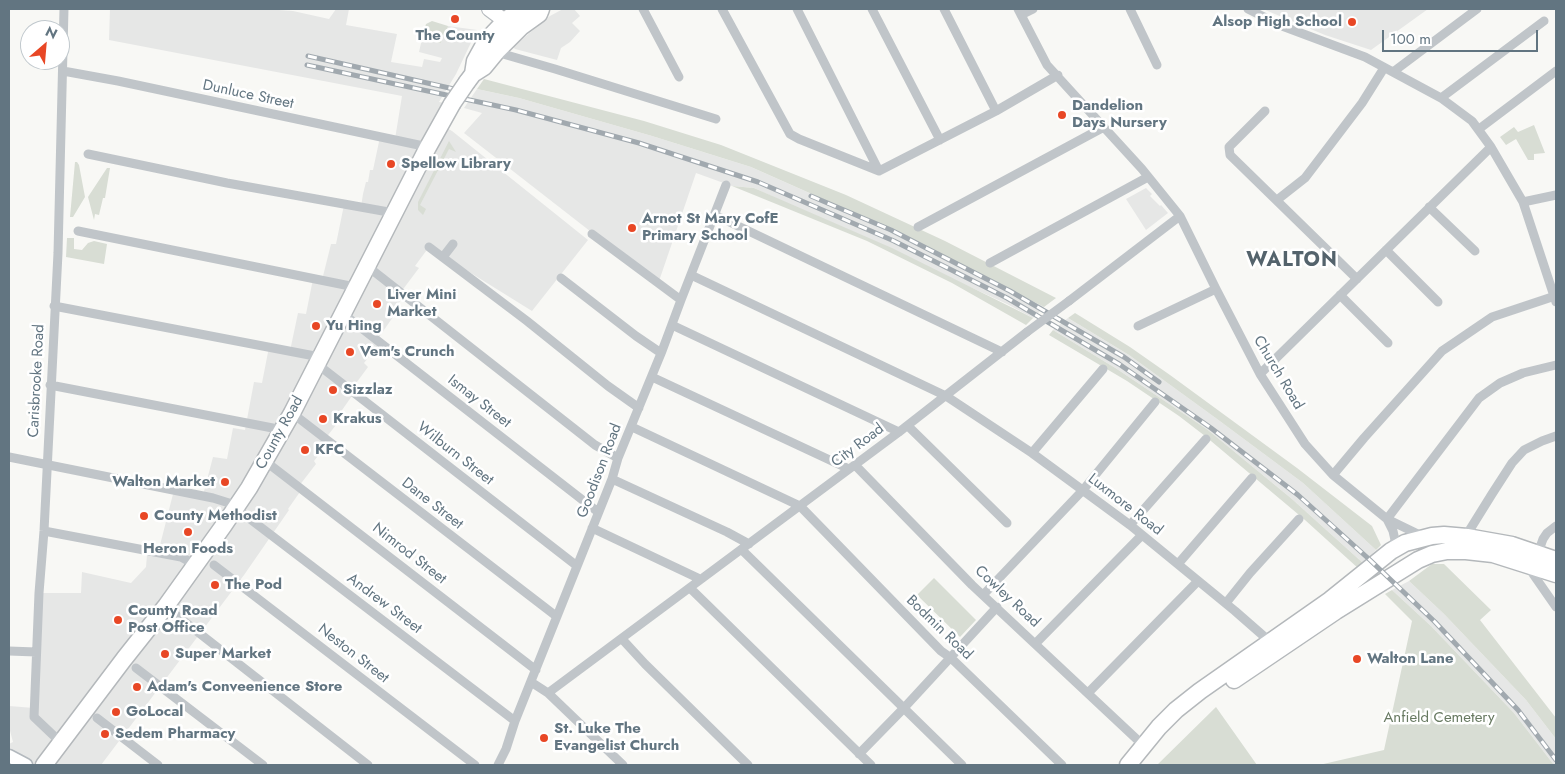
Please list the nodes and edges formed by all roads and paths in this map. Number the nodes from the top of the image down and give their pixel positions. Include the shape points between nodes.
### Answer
1 (64, 9) edge
2 (489, 9) edge
3 (541, 9) edge
4 (643, 9) edge
5 (722, 9) edge
6 (796, 9) edge
7 (872, 9) edge
8 (944, 9) edge
9 (1033, 9) edge
10 (1130, 9) edge
11 (1248, 9) edge
12 (1477, 9) edge
13 (1019, 12) edge
14 (514, 16) edge
15 (1544, 21) dead end
16 (498, 50) junction
17 (1157, 64) dead end
18 (1389, 70) junction
19 (63, 71) junction
20 (1556, 71) edge
21 (1058, 75) junction
22 (679, 77) dead end
23 (470, 78) junction
24 (1442, 98) junction
25 (996, 111) junction
26 (1265, 111) dead end
27 (716, 119) dead end
28 (1104, 127) junction
29 (1479, 129) junction
30 (940, 140) junction
31 (428, 146) junction
32 (1491, 148) junction
33 (88, 154) dead end
34 (879, 171) junction
35 (1148, 177) junction
36 (726, 185) dead end
37 (1556, 195) edge
38 (1277, 200) junction
39 (1523, 202) junction
40 (1429, 207) junction
41 (394, 213) junction
42 (715, 215) junction
43 (1180, 216) junction
44 (918, 227) dead end
45 (78, 230) dead end
46 (592, 234) dead end
47 (453, 244) dead end
48 (429, 247) dead end
49 (1386, 250) junction
50 (1475, 251) dead end
51 (444, 258) junction
52 (990, 263) dead end
53 (367, 266) junction
54 (691, 275) junction
55 (561, 278) dead end
56 (1357, 279) junction
57 (355, 287) junction
58 (1216, 289) junction
59 (1340, 295) junction
60 (1555, 299) edge
61 (681, 300) junction
62 (1438, 302) dead end
63 (54, 306) junction
64 (342, 313) junction
65 (672, 325) junction
66 (1138, 326) dead end
67 (1388, 343) dead end
68 (1002, 352) junction
69 (661, 353) junction
70 (318, 360) junction
71 (1556, 365) edge
72 (1103, 368) dead end
73 (1260, 374) junction
74 (652, 377) junction
75 (50, 385) junction
76 (946, 396) junction
77 (1155, 402) dead end
78 (640, 408) junction
79 (292, 413) junction
80 (908, 426) junction
81 (632, 427) junction
82 (282, 430) junction
83 (900, 432) junction
84 (1556, 436) edge
85 (1206, 439) dead end
86 (1032, 453) junction
87 (9, 457) edge
88 (618, 458) junction
89 (265, 461) junction
90 (48, 465) junction
91 (852, 467) junction
92 (1334, 475) junction
93 (1252, 478) dead end
94 (612, 479) junction
95 (1083, 490) junction
96 (800, 506) junction
97 (236, 508) junction
98 (598, 512) junction
99 (1299, 519) dead end
100 (1386, 519) junction
101 (1007, 523) dead end
102 (1130, 525) junction
103 (1556, 526) edge
104 (592, 528) junction
105 (44, 531) junction
106 (1142, 535) junction
107 (1425, 537) junction
108 (1467, 537) junction
109 (746, 547) junction
110 (1391, 552) junction
111 (1535, 560) junction
112 (1556, 560) edge
113 (1178, 564) junction
114 (196, 565) junction
115 (214, 565) dead end
116 (577, 566) junction
117 (1556, 574) edge
118 (700, 579) junction
119 (1198, 582) junction
120 (690, 588) junction
121 (984, 594) junction
122 (1226, 604) junction
123 (998, 607) junction
124 (1556, 607) edge
125 (176, 615) dead end
126 (556, 616) junction
127 (622, 639) junction
128 (1036, 643) junction
129 (1271, 647) junction
130 (9, 651) edge
131 (36, 652) junction
132 (951, 658) junction
133 (136, 668) dead end
134 (536, 670) junction
135 (531, 682) junction
136 (1088, 692) junction
137 (548, 693) junction
138 (903, 709) junction
139 (97, 718) dead end
140 (515, 721) junction
141 (62, 741) junction
142 (1144, 746) junction
143 (859, 754) junction
144 (9, 756) edge
145 (26, 765) edge
146 (44, 765) edge
147 (158, 765) edge
148 (263, 765) edge
149 (368, 765) edge
150 (475, 765) edge
151 (498, 765) edge
152 (623, 765) edge
153 (748, 765) edge
154 (871, 765) edge
155 (962, 765) edge
156 (1062, 765) edge
157 (1128, 765) edge
158 (1140, 765) edge

1 - 19 street, Carisbrooke Road
2 - 14 main road
3 - 14 highway, County Road via 539,14
4 - 22 street
5 - 34 street via 790,134
6 - 34 street
7 - 30 street
8 - 25 street
9 - 13 street
10 - 17 street
11 - 18 street
12 - 18 street
13 - 21 street, Church Road via 1047,65
14 - 16 highway, County Road
14 - 23 highway, County Road via 482,46
15 - 24 street
16 - 23 highway, County Road
16 - 27 street
18 - 24 street
18 - 38 street via 1305,178
19 - 31 street, Dunluce Street
19 - 63 street, Carisbrooke Road
20 - 29 street
21 - 25 street
21 - 28 street, Church Road
23 - 31 highway, County Road, bridge
24 - 29 street
25 - 30 street
26 - 38 street via 1229,147 1230,155
28 - 35 street, Church Road
28 - 44 street
29 - 32 street
30 - 34 street
31 - 41 highway, County Road
32 - 39 street
32 - 40 street
33 - 41 street
35 - 43 street, Church Road
35 - 52 street
36 - 42 street, Goodison Road
37 - 39 street
38 - 56 street
39 - 60 street
40 - 49 street
40 - 50 street
41 - 53 highway, County Road
42 - 54 street, Goodison Road
42 - 68 street
43 - 58 street, Church Road
43 - 68 street, City Road, bridge
45 - 57 street
46 - 61 street
47 - 51 street
48 - 51 street
49 - 56 street
49 - 62 street
51 - 78 street
53 - 57 highway, County Road
53 - 88 street via 595,445
54 - 61 street, Goodison Road
54 - 76 street, Luxmore Road
55 - 69 street
56 - 59 street
57 - 64 highway, County Road
58 - 66 street
58 - 73 street, Church Road
59 - 67 street
59 - 73 street
60 - 92 street via 1492,317 1442,351
61 - 65 street, Goodison Road
63 - 70 street
63 - 75 street, Carisbrooke Road
64 - 70 highway, County Road
64 - 98 street, Ismay Street
65 - 69 street, Goodison Road
65 - 83 street
68 - 76 street, City Road
69 - 74 street, Goodison Road
70 - 79 highway, County Road
70 - 116 street, Wilburn Street
71 - 100 street via 1522,373 1479,398
72 - 86 street
73 - 92 street, Church Road via 1305,444
74 - 78 street, Goodison Road
74 - 91 street
75 - 82 street
75 - 90 street, Carisbrooke Road
76 - 80 street, City Road
76 - 86 street, Luxmore Road
77 - 95 street
78 - 81 street, Goodison Road
79 - 82 highway, County Road
79 - 126 street, Dane Street
80 - 83 street, City Road
80 - 101 street
81 - 88 street, Goodison Road
81 - 96 street
82 - 89 highway, County Road
83 - 91 street, City Road
84 - 108 street via 1524,450 1512,463
85 - 102 street
86 - 95 street, Luxmore Road
87 - 90 street, Andrew Street
88 - 94 street, Goodison Road
89 - 97 highway, County Road
89 - 134 street, Nimrod Street
90 - 97 street, Andrew Street via 213,498
90 - 105 street, Carisbrooke Road
91 - 96 street, City Road
91 - 121 street, Cowley Road
92 - 100 street, Church Road
93 - 113 street
94 - 98 street, Goodison Road
94 - 109 street via 727,532
95 - 102 street, Luxmore Road
95 - 121 street
96 - 109 street, City Road
96 - 132 street, Bodmin Road
97 - 114 highway, County Road
97 - 140 street, Andrew Street
98 - 104 street, Goodison Road
99 - 122 street
100 - 107 street, Church Road
100 - 110 street, Church Road via 1395,540
102 - 106 street, Luxmore Road
103 - 111 street via 1543,539
104 - 116 street, Goodison Road
104 - 118 street
105 - 114 street via 180,557
105 - 131 street, Carisbrooke Road
106 - 113 street, Luxmore Road
106 - 128 street
107 - 108 highway
107 - 110 highway via 1405,543
108 - 111 highway via 1512,545
109 - 118 street, City Road
109 - 138 street
110 - 129 highway
111 - 112 highway
111 - 117 highway
111 - 124 street via 1533,574
111 - 129 highway via 1466,551 1432,554
113 - 119 street, Luxmore Road
114 - 141 highway, County Road
115 - 150 street, Neston Street
116 - 126 street, Goodison Road
118 - 120 street, City Road
119 - 122 street, Luxmore Road
119 - 136 street
120 - 127 street, City Road
120 - 143 street
121 - 123 street, Cowley Road
122 - 129 street, Luxmore Road via 1267,639
123 - 128 street, Cowley Road
123 - 132 street
125 - 149 street
126 - 134 street, Goodison Road
127 - 137 street, City Road
127 - 153 street
128 - 136 street, Cowley Road
129 - 142 highway via 1200,691 1176,710
129 - 158 highway via 1166,735
130 - 131 street
131 - 141 street, Carisbrooke Road via 34,717
132 - 138 street
132 - 156 street, Bodmin Road
133 - 148 street
134 - 135 street, Goodison Road
135 - 137 street
135 - 140 street, Goodison Road
136 - 142 street, Cowley Road
137 - 152 street
138 - 143 street
138 - 155 street
139 - 147 street
140 - 151 street, Goodison Road
141 - 146 highway, County Road
142 - 157 highway
143 - 154 street
144 - 145 street

